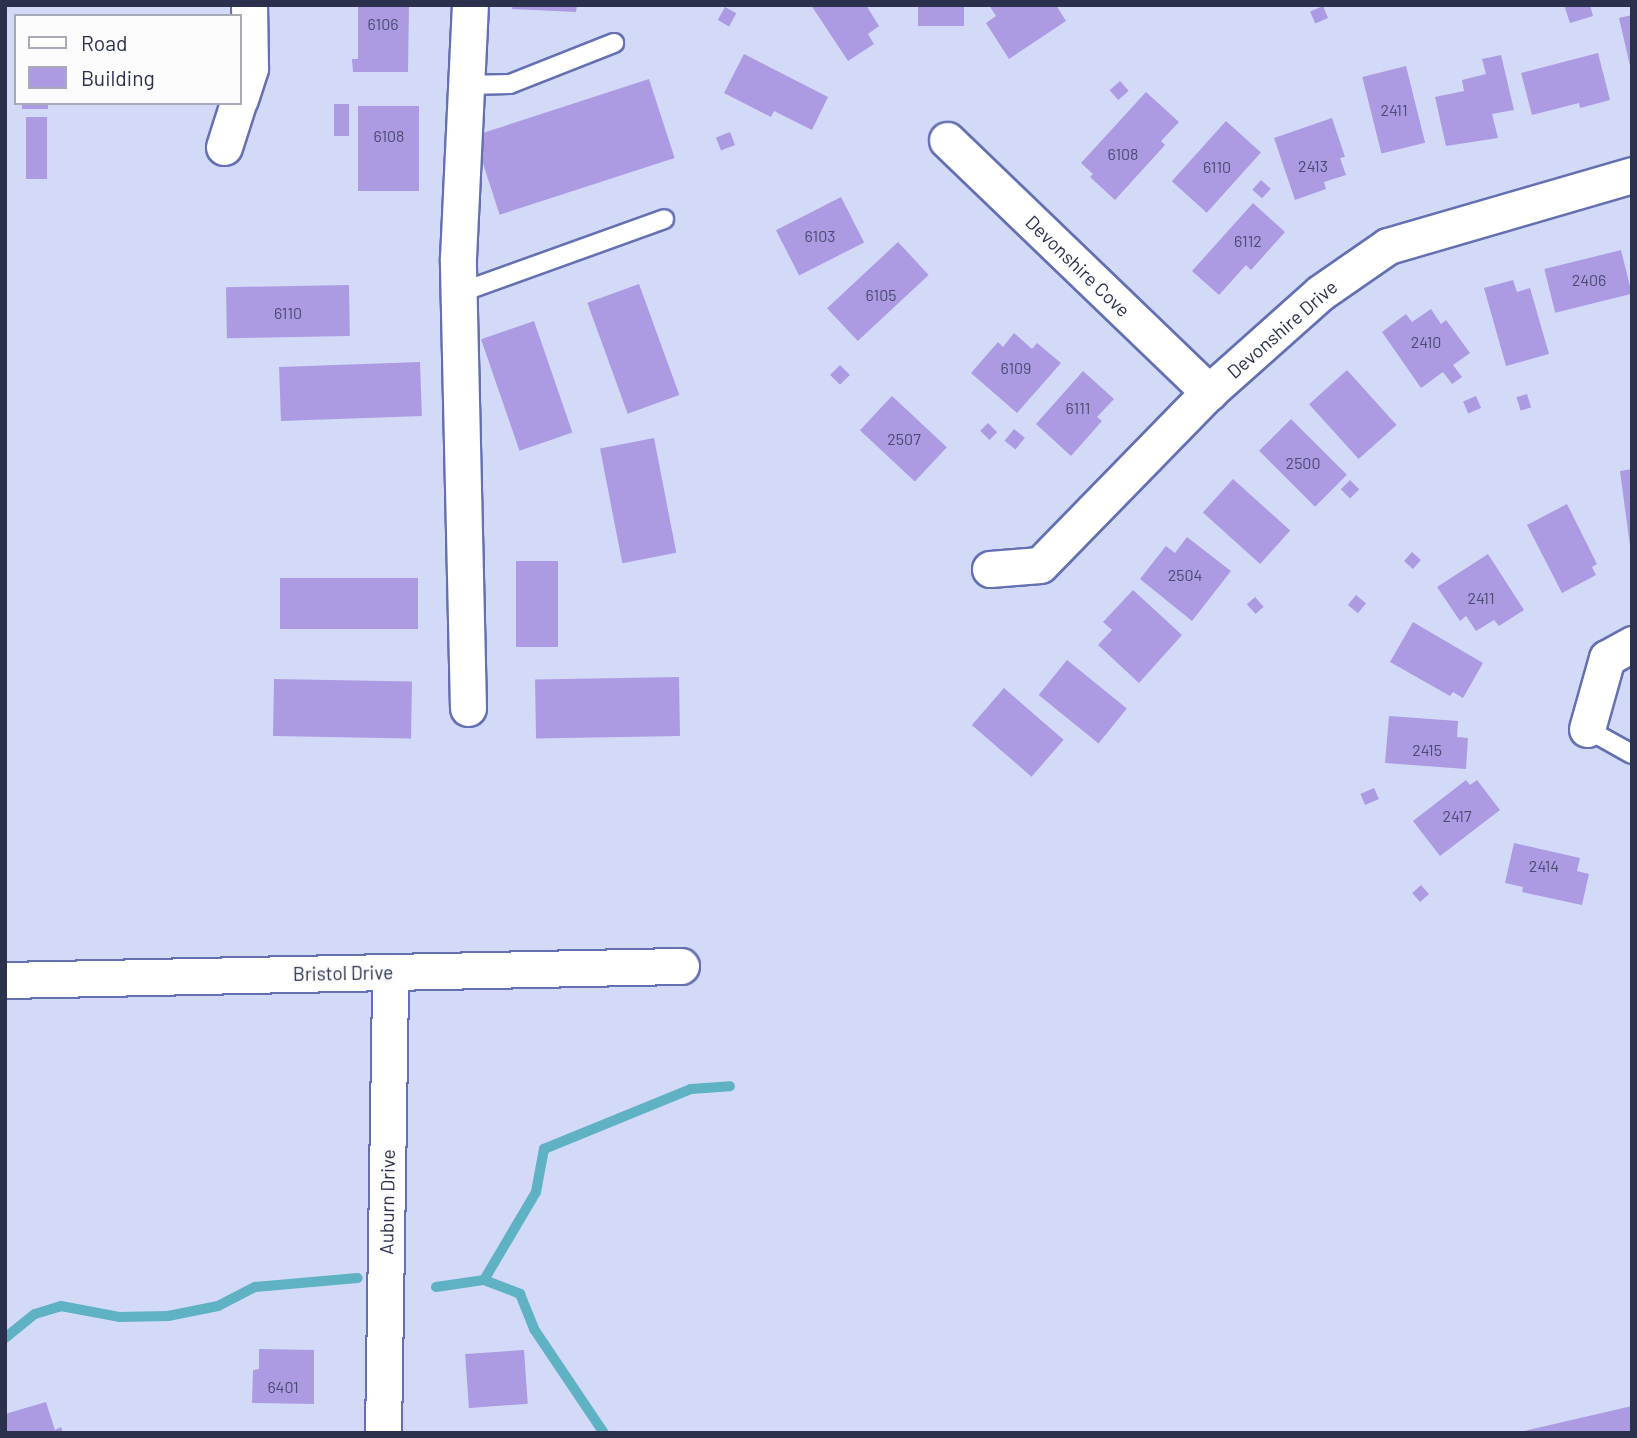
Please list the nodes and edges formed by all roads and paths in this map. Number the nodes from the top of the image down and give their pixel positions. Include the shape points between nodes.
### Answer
1 (249, 5) edge
2 (470, 5) edge
3 (614, 43) dead end
4 (466, 85) junction
5 (242, 92) edge
6 (238, 105) edge
7 (947, 140) dead end
8 (224, 147) dead end
9 (1632, 175) edge
10 (664, 219) dead end
11 (460, 293) junction
12 (1209, 392) junction
13 (990, 569) dead end
14 (1632, 644) edge
15 (468, 708) dead end
16 (1587, 729) joint
17 (1632, 754) edge
18 (681, 966) dead end
19 (390, 972) junction
20 (5, 980) edge
21 (383, 1433) edge

1 - 5 street via 250,68
2 - 4 street
3 - 4 lane via 510,84
4 - 11 street
6 - 8 street
7 - 12 street, Devonshire Cove
9 - 12 street, Devonshire Drive via 1388,246 1320,293
10 - 11 lane
11 - 15 street
12 - 13 street, Devonshire Drive via 1040,565
14 - 16 street via 1607,658
16 - 17 lane
18 - 19 street, Bristol Drive
19 - 20 street, Bristol Drive
19 - 21 street, Auburn Drive

